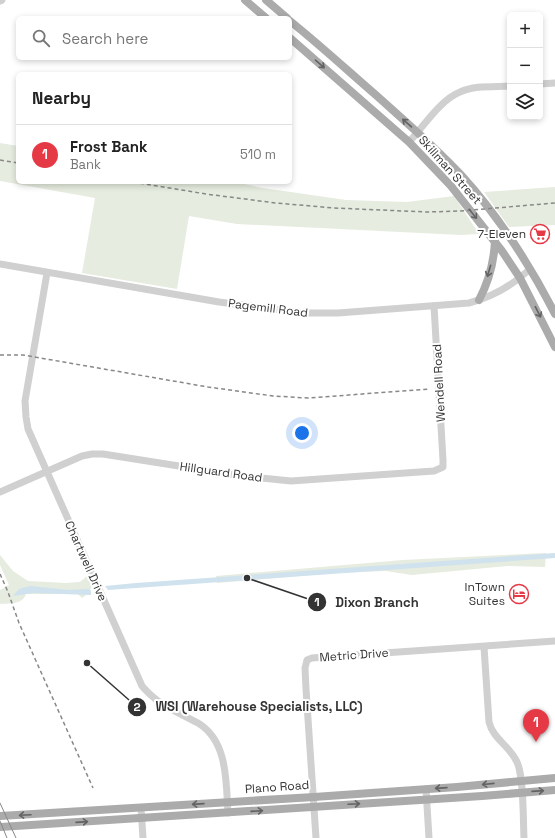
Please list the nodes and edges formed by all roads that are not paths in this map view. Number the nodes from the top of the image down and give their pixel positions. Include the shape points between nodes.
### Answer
1 (245, 0) edge
2 (266, 0) edge
3 (264, 16) edge
4 (285, 16) edge
5 (292, 23) edge
6 (292, 40) edge
7 (317, 44) junction
8 (308, 54) junction
9 (555, 83) edge
10 (543, 84) edge
11 (507, 86) edge
12 (418, 132) junction
13 (409, 142) junction
14 (463, 177) junction
15 (451, 186) junction
16 (495, 242) junction
17 (0, 264) edge
18 (530, 269) junction
19 (47, 273) junction
20 (520, 278) junction
21 (479, 300) junction
22 (434, 306) junction
23 (555, 314) edge
24 (555, 347) edge
25 (443, 460) joint
26 (46, 471) junction
27 (0, 492) edge
28 (555, 642) edge
29 (484, 646) junction
30 (555, 778) edge
31 (520, 781) junction
32 (426, 790) junction
33 (555, 790) edge
34 (521, 792) junction
35 (314, 797) junction
36 (427, 800) junction
37 (228, 802) junction
38 (315, 806) junction
39 (141, 808) junction
40 (228, 813) junction
41 (0, 816) edge
42 (141, 819) junction
43 (0, 827) edge
44 (143, 838) edge
45 (316, 838) edge
46 (429, 838) edge
47 (524, 838) edge

1 - 3 main road
2 - 4 main road
5 - 7 main road, Skillman Street
6 - 8 main road, Skillman Street
7 - 8 main road
12 -> 7 main road, Skillman Street
8 -> 13 main road, Skillman Street
9 - 10 street
11 - 12 street via 473,88 460,92 449,98
12 - 13 street
12 - 14 main road, Skillman Street
13 - 15 main road, Skillman Street
14 - 15 main road
14 - 18 main road, Skillman Street via 500,223
15 -> 16 main road, Skillman Street
16 - 20 main road, Skillman Street
16 -> 21 main road via 493,257
17 - 19 street, Pagemill Road
18 - 20 street, Pagemill Road
18 - 23 main road, Skillman Street
19 - 22 street, Pagemill Road via 219,302 304,313
19 - 26 street, Chartwell Drive via 26,401 28,429
20 - 21 street, Pagemill Road
20 -> 24 main road, Skillman Street
21 - 22 street, Pagemill Road
22 - 25 street, Wendell Road
25 - 26 street, Hillguard Road via 443,466 434,471 291,481 242,476 103,454 82,456
26 - 27 street, Hillguard Road
26 - 37 street, Chartwell Drive via 142,686 162,705 199,724 218,744 226,776
28 - 29 street, Metric Drive
29 - 31 street via 489,722 491,729 513,755 519,767
29 - 35 street, Metric Drive via 307,660 306,689
30 - 31 main road, Plano Road
31 -> 32 main road, Plano Road
31 - 34 street
32 - 35 main road, Plano Road
32 - 36 street
34 -> 33 main road, Plano Road
34 - 36 main road, Plano Road
34 - 47 street
35 - 37 main road, Plano Road
35 - 38 street, Metric Drive
38 -> 36 main road, Plano Road
36 - 46 street
37 -> 39 main road, Plano Road
37 - 40 street, Chartwell Drive
40 -> 38 main road, Plano Road
38 - 45 street, Metric Drive
39 -> 41 main road, Plano Road
39 - 42 street
40 - 42 main road, Plano Road
43 -> 42 main road, Plano Road
42 - 44 street

